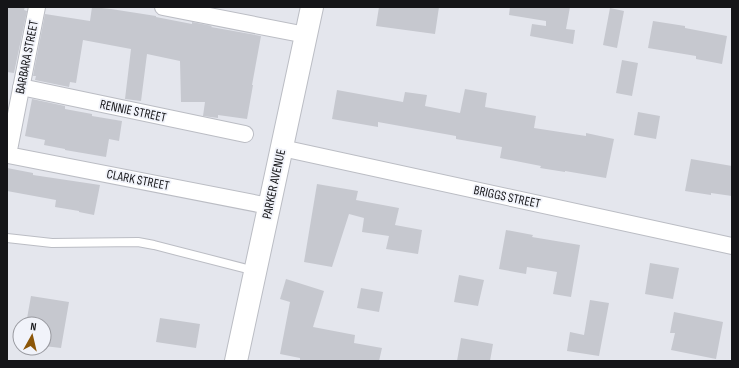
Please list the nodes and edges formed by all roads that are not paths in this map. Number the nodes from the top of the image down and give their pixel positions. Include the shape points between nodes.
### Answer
1 (36, 7) edge
2 (163, 7) edge
3 (312, 7) edge
4 (306, 35) junction
5 (21, 87) junction
6 (245, 134) dead end
7 (282, 148) junction
8 (8, 154) edge
9 (269, 206) junction
10 (7, 238) edge
11 (732, 246) edge
12 (255, 271) junction
13 (236, 361) edge

1 - 5 street, BARBARA STREET
2 - 4 street
3 - 4 street, PARKER AVENUE
4 - 7 street, PARKER AVENUE
5 - 6 street, RENNIE STREET
5 - 8 street, BARBARA STREET
7 - 9 street, PARKER AVENUE
7 - 11 street, BRIGGS STREET
8 - 9 street, CLARK STREET
9 - 12 street, PARKER AVENUE
10 - 12 lane via 52,243 154,244
12 - 13 street, PARKER AVENUE

